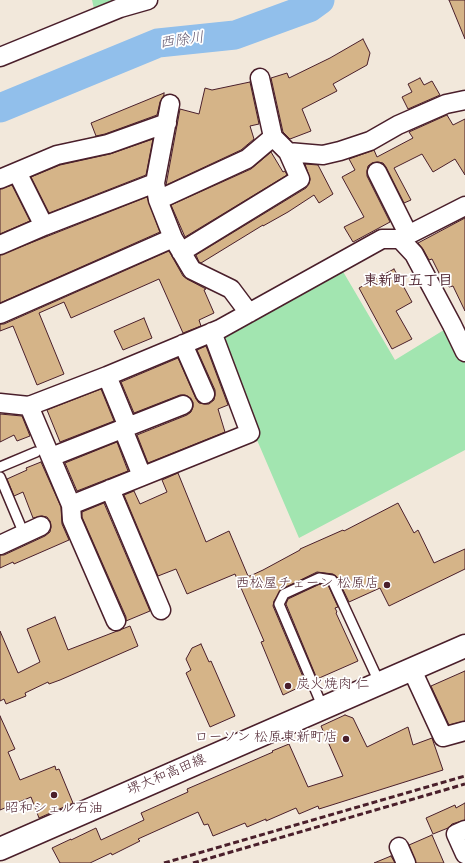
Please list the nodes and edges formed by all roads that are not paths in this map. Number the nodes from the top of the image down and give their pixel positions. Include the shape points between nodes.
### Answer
1 (148, 0) edge
2 (0, 57) edge
3 (260, 78) dead end
4 (465, 100) edge
5 (170, 104) dead end
6 (167, 122) junction
7 (273, 137) junction
8 (288, 152) junction
9 (17, 172) junction
10 (377, 172) dead end
11 (0, 179) edge
12 (157, 191) junction
13 (465, 206) edge
14 (44, 226) junction
15 (404, 236) junction
16 (0, 245) edge
17 (177, 245) junction
18 (248, 313) junction
19 (0, 314) edge
20 (212, 332) junction
21 (183, 344) junction
22 (465, 352) edge
23 (107, 376) junction
24 (205, 394) dead end
25 (0, 403) edge
26 (183, 405) dead end
27 (29, 406) junction
28 (126, 428) junction
29 (43, 454) junction
30 (0, 467) edge
31 (142, 476) junction
32 (0, 478) edge
33 (110, 489) junction
34 (71, 505) junction
35 (41, 526) dead end
36 (24, 534) junction
37 (0, 545) edge
38 (161, 610) dead end
39 (116, 621) dead end
40 (465, 646) edge
41 (412, 670) junction
42 (380, 684) junction
43 (323, 708) junction
44 (465, 731) edge
45 (465, 830) edge
46 (0, 849) edge
47 (465, 854) edge

1 - 2 street via 120,8
3 - 7 street
4 - 8 street via 446,104 398,125 370,141 340,151 323,155
5 - 6 street
6 - 9 street via 108,144 57,155
6 - 12 street
7 - 8 street
7 - 12 street via 246,159
8 - 17 street via 300,179
9 - 11 street
9 - 14 street
10 - 15 street
12 - 14 street
12 - 17 street
13 - 15 street
14 - 16 street
15 - 18 street via 382,239
15 - 22 street
17 - 18 street via 192,270 231,289
17 - 19 street
18 - 20 street
20 - 21 street
20 - 31 street via 250,433
21 - 23 street
21 - 24 street
23 - 27 street
23 - 28 street
25 - 27 street
26 - 28 street
27 - 29 street
28 - 29 street
28 - 31 street
29 - 30 lane
29 - 34 street
31 - 33 street
32 - 36 lane
33 - 34 street
33 - 38 street
34 - 39 street via 72,520
35 - 36 street
36 - 37 street
40 - 41 main road, 堺大和高田線
41 - 42 main road, 堺大和高田線
41 - 44 street via 443,737
42 - 43 main road, 堺大和高田線
42 - 43 lane via 332,580 318,578 284,594 279,604
43 - 46 main road, 堺大和高田線
45 - 47 street via 456,834

